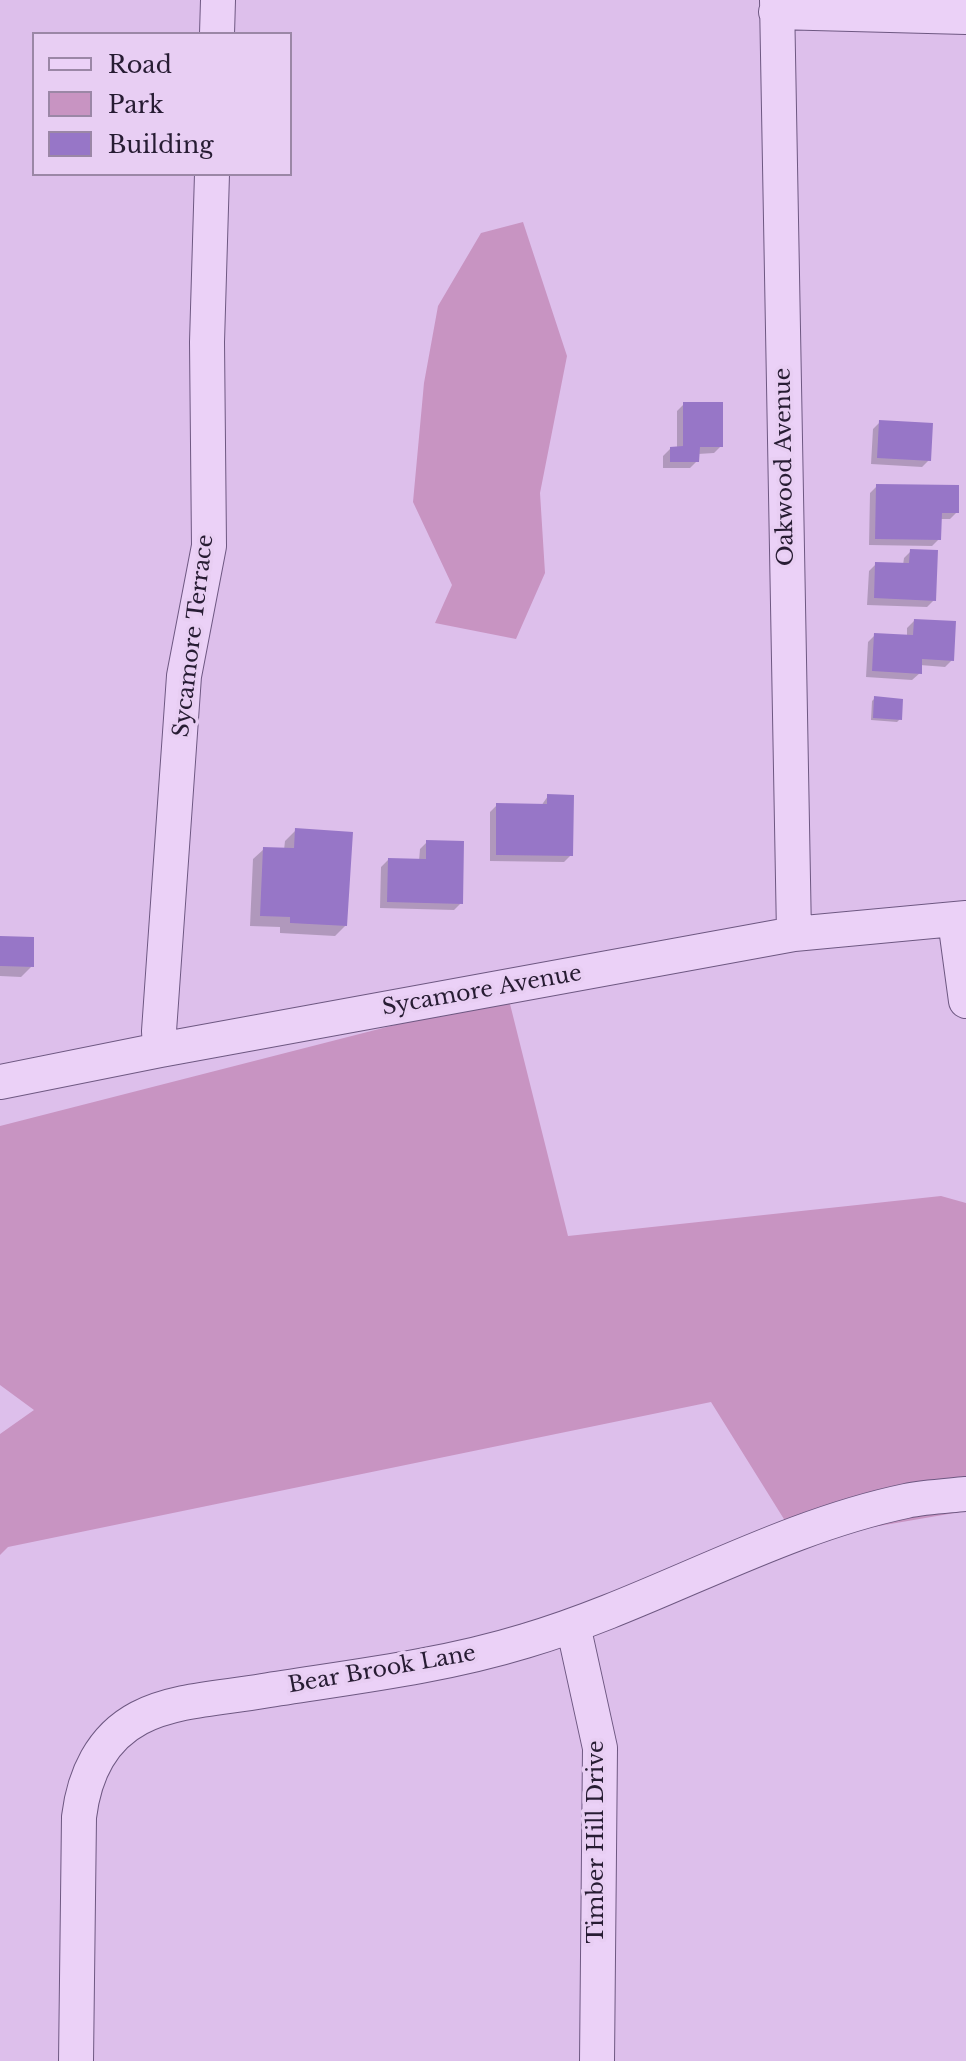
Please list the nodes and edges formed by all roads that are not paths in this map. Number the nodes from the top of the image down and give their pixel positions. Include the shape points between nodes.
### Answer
1 (218, 0) edge
2 (776, 6) edge
3 (966, 17) edge
4 (217, 32) edge
5 (212, 176) edge
6 (960, 919) edge
7 (794, 934) junction
8 (966, 1001) edge
9 (160, 1050) junction
10 (0, 1082) edge
11 (966, 1494) edge
12 (573, 1625) junction
13 (76, 2061) edge
14 (597, 2061) edge

1 - 4 street
2 - 3 street
2 - 7 street, Oakwood Avenue
5 - 9 street, Sycamore Terrace via 209,546 184,676
6 - 7 street, Sycamore Avenue
6 - 8 street
7 - 9 street, Sycamore Avenue
9 - 10 street, Sycamore Avenue
11 - 12 street, Bear Brook Lane via 906,1501 826,1524
12 - 13 street, Bear Brook Lane via 421,1666 179,1705 140,1718 120,1732 96,1759 82,1793
12 - 14 street, Timber Hill Drive via 600,1748

